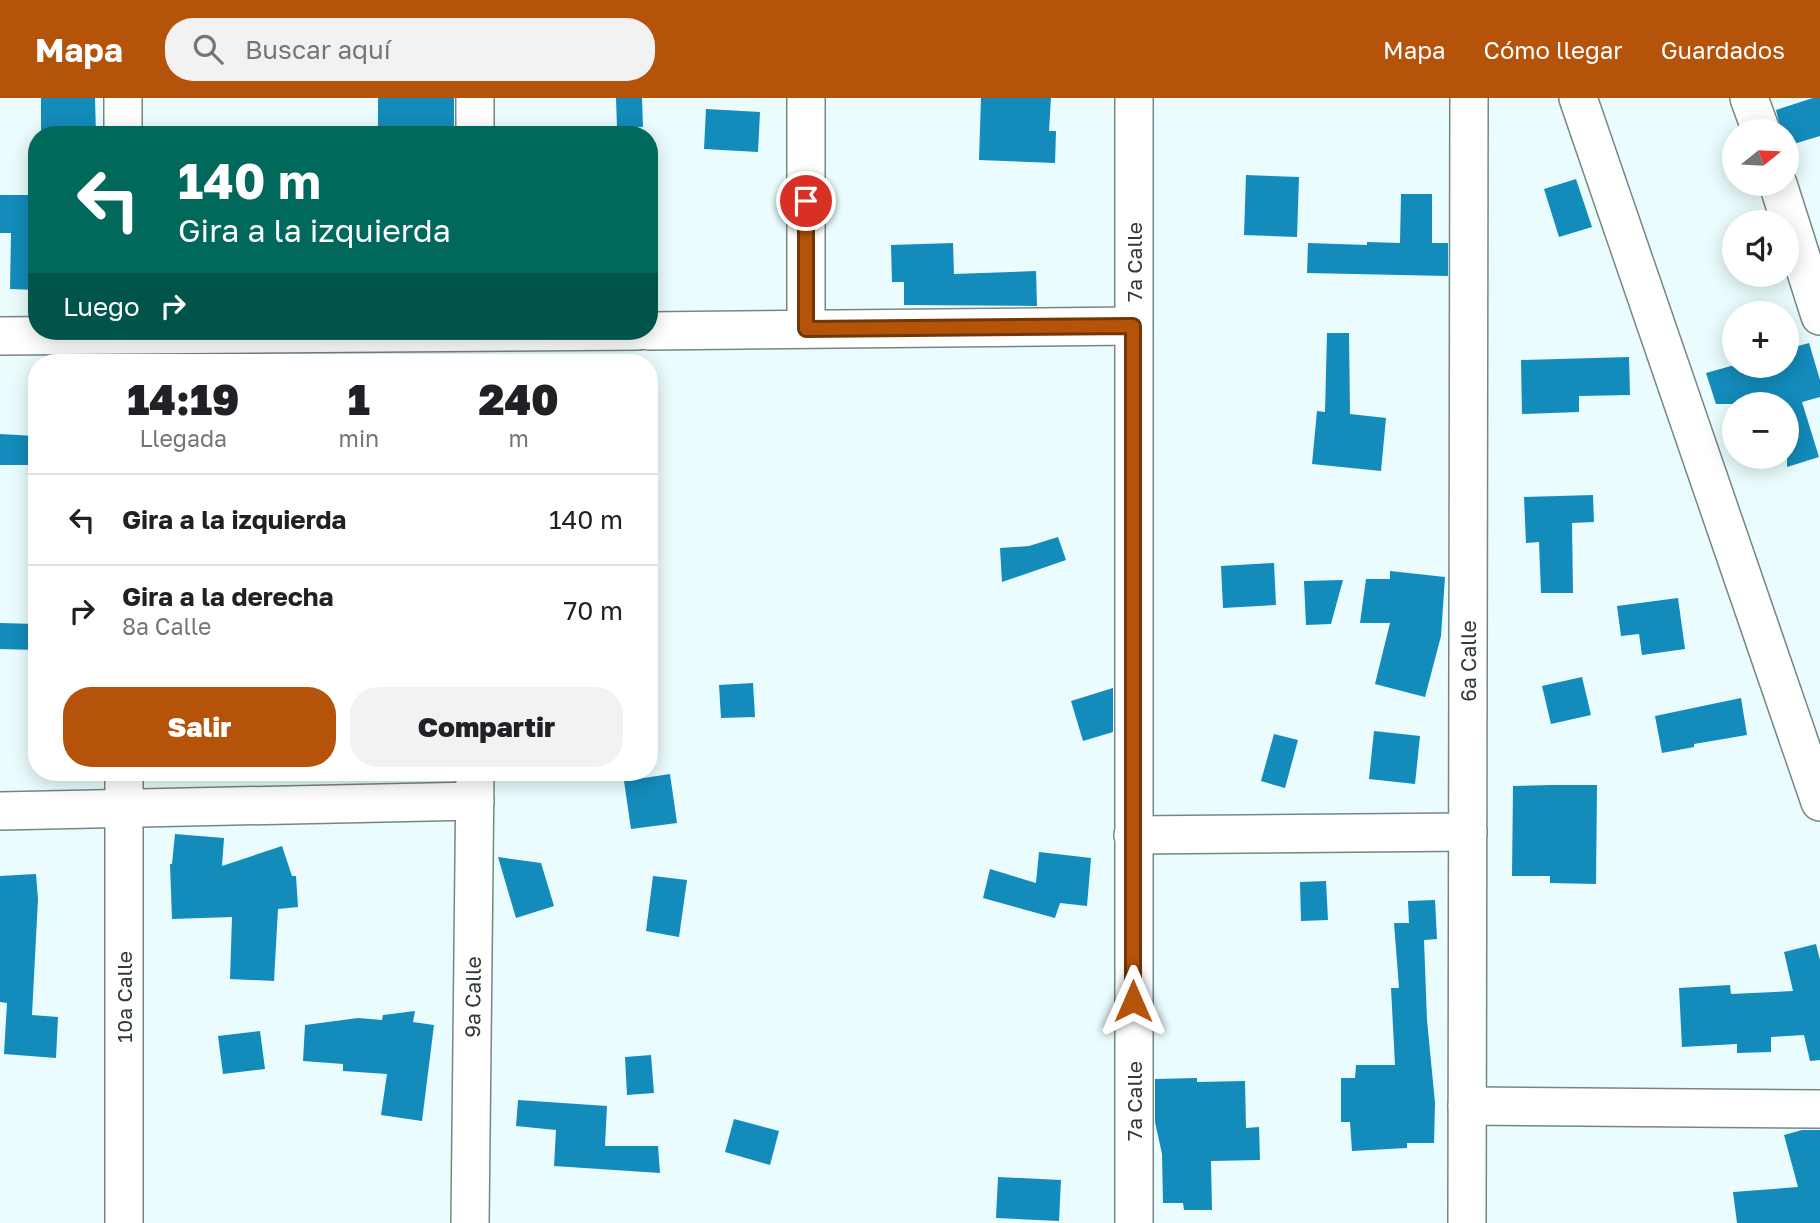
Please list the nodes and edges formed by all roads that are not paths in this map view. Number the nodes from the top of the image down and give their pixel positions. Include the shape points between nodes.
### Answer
1 (123, 98) edge
2 (475, 98) edge
3 (806, 98) edge
4 (1134, 98) edge
5 (1469, 98) edge
6 (1578, 98) edge
7 (1749, 98) edge
8 (1756, 119) edge
9 (123, 126) edge
10 (475, 126) edge
11 (1781, 196) edge
12 (1820, 316) edge
13 (1133, 326) junction
14 (806, 329) junction
15 (658, 331) edge
16 (0, 336) edge
17 (28, 338) edge
18 (71, 340) edge
19 (505, 340) edge
20 (475, 342) edge
21 (124, 343) edge
22 (124, 781) edge
23 (475, 786) edge
24 (1820, 802) edge
25 (124, 808) junction
26 (0, 811) edge
27 (1468, 832) junction
28 (1133, 835) junction
29 (1467, 1107) junction
30 (1820, 1109) edge
31 (124, 1223) edge
32 (470, 1223) edge
33 (1134, 1223) edge
34 (1467, 1223) edge

1 - 9 street
2 - 10 street
3 - 14 street
4 - 13 street, 7a Calle
5 - 27 street, 6a Calle
6 - 24 street
7 - 8 street
11 - 12 street
13 - 14 street
13 - 28 street, 7a Calle
14 - 15 street
16 - 17 street
18 - 21 street
19 - 20 street
20 - 21 street
22 - 25 street, 10a Calle
23 - 25 street
23 - 32 street, 9a Calle
25 - 26 street
25 - 31 street, 10a Calle
27 - 28 street
27 - 29 street, 6a Calle
28 - 33 street, 7a Calle
29 - 30 street
29 - 34 street, 6a Calle

